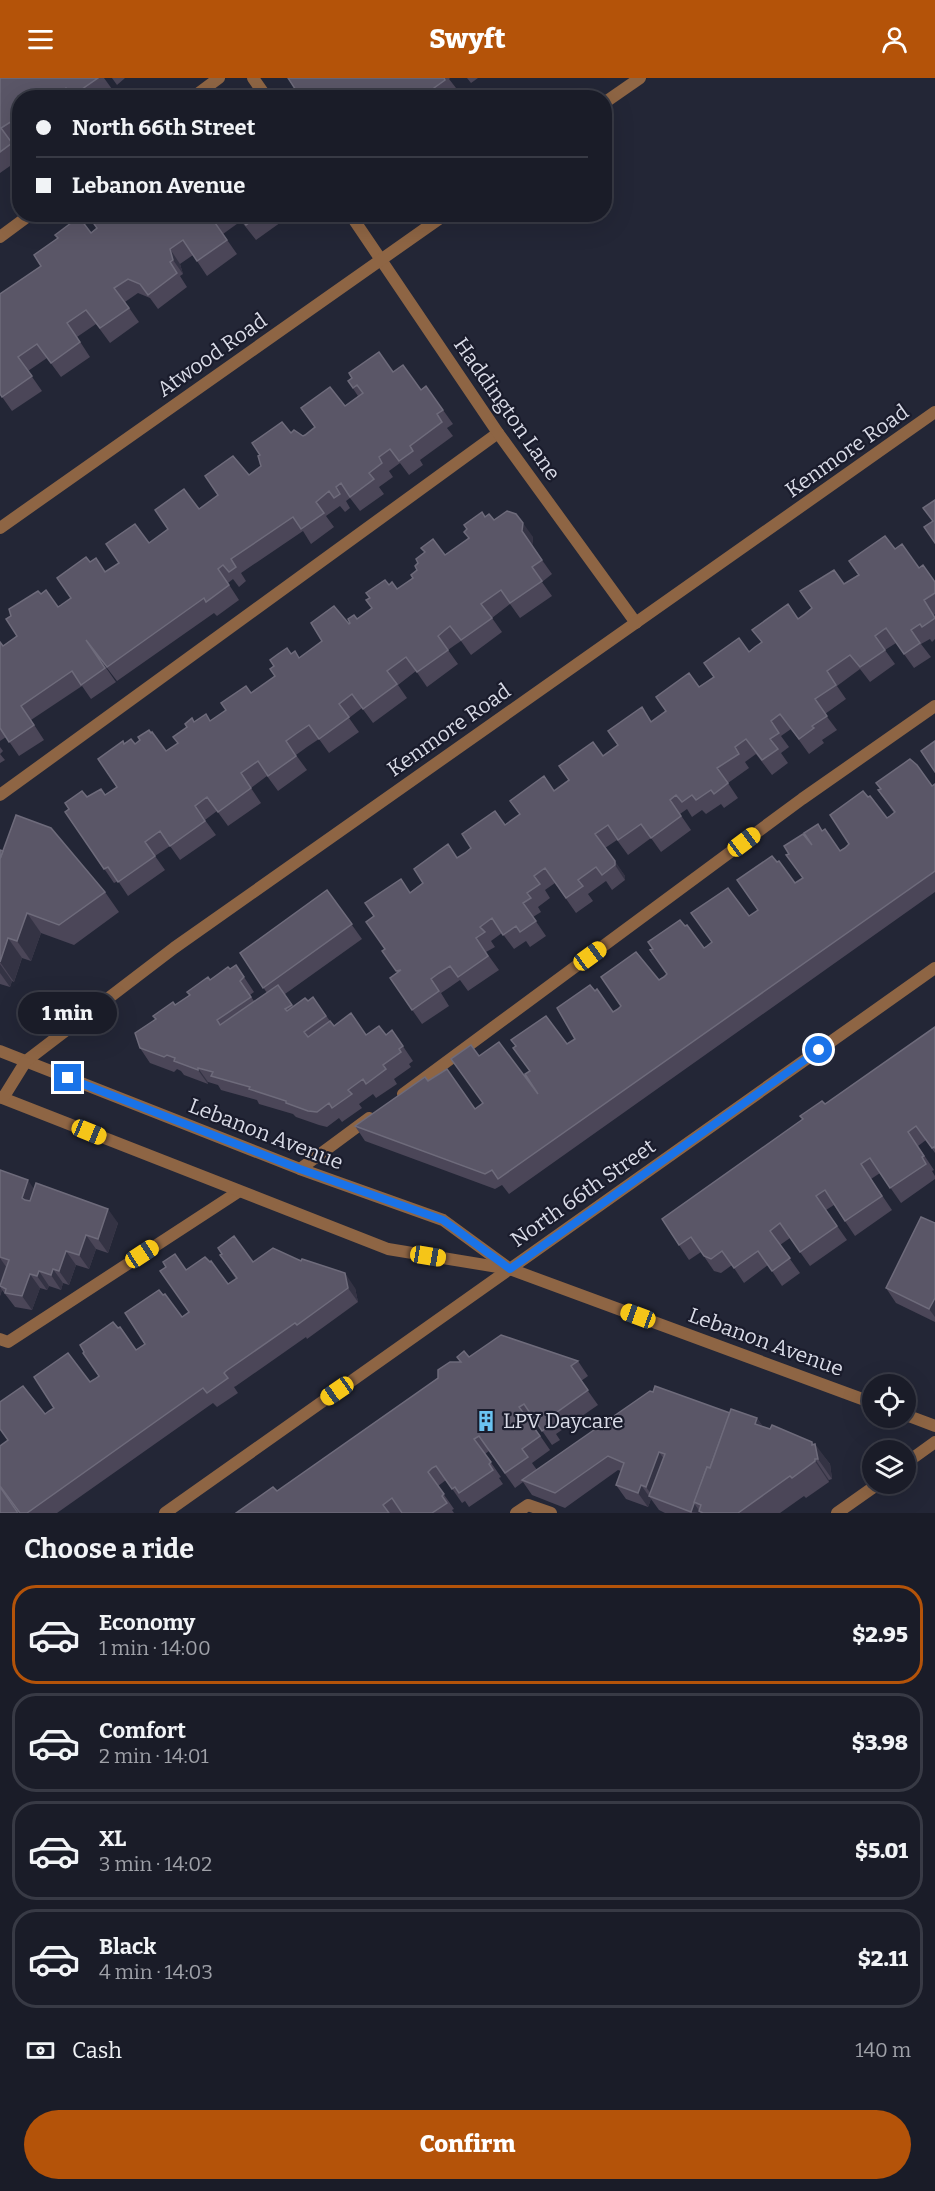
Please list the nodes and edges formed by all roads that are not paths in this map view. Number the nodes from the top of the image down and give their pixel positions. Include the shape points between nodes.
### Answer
1 (219, 78) edge
2 (640, 78) edge
3 (203, 90) edge
4 (612, 97) edge
5 (20, 222) edge
6 (356, 222) edge
7 (435, 222) edge
8 (0, 237) edge
9 (382, 260) junction
10 (935, 412) edge
11 (498, 433) junction
12 (0, 528) edge
13 (636, 623) junction
14 (935, 706) edge
15 (0, 795) edge
16 (935, 968) edge
17 (0, 1051) edge
18 (26, 1061) junction
19 (2, 1098) edge
20 (397, 1098) edge
21 (377, 1112) edge
22 (300, 1169) junction
23 (238, 1192) junction
24 (510, 1269) junction
25 (0, 1339) edge
26 (862, 1399) edge
27 (916, 1419) edge
28 (935, 1426) edge
29 (935, 1442) edge
30 (916, 1456) edge
31 (864, 1494) edge
32 (165, 1513) edge
33 (516, 1513) edge
34 (551, 1513) edge
35 (837, 1513) edge

1 - 3 street
2 - 4 street
5 - 8 street
6 - 9 street, Haddington Lane
7 - 9 street, Atwood Road
9 - 11 street, Haddington Lane
9 - 12 street, Atwood Road
10 - 13 street, Kenmore Road
11 - 13 street, Haddington Lane
11 - 15 street
13 - 18 street, Kenmore Road via 174,948
14 - 20 street via 802,799
16 - 24 street, North 66th Street
17 - 18 street, Lebanon Avenue
18 - 19 street, Kenmore Road
18 - 22 street, Lebanon Avenue
19 - 23 street, Lebanon Avenue
21 - 22 street
22 - 24 street, Lebanon Avenue via 443,1220
23 - 24 street, Lebanon Avenue via 388,1249
23 - 25 street via 8,1342
24 - 26 street, Lebanon Avenue
24 - 32 street, North 66th Street
27 - 28 street
29 - 30 street
31 - 35 street
33 - 34 street via 528,1505

